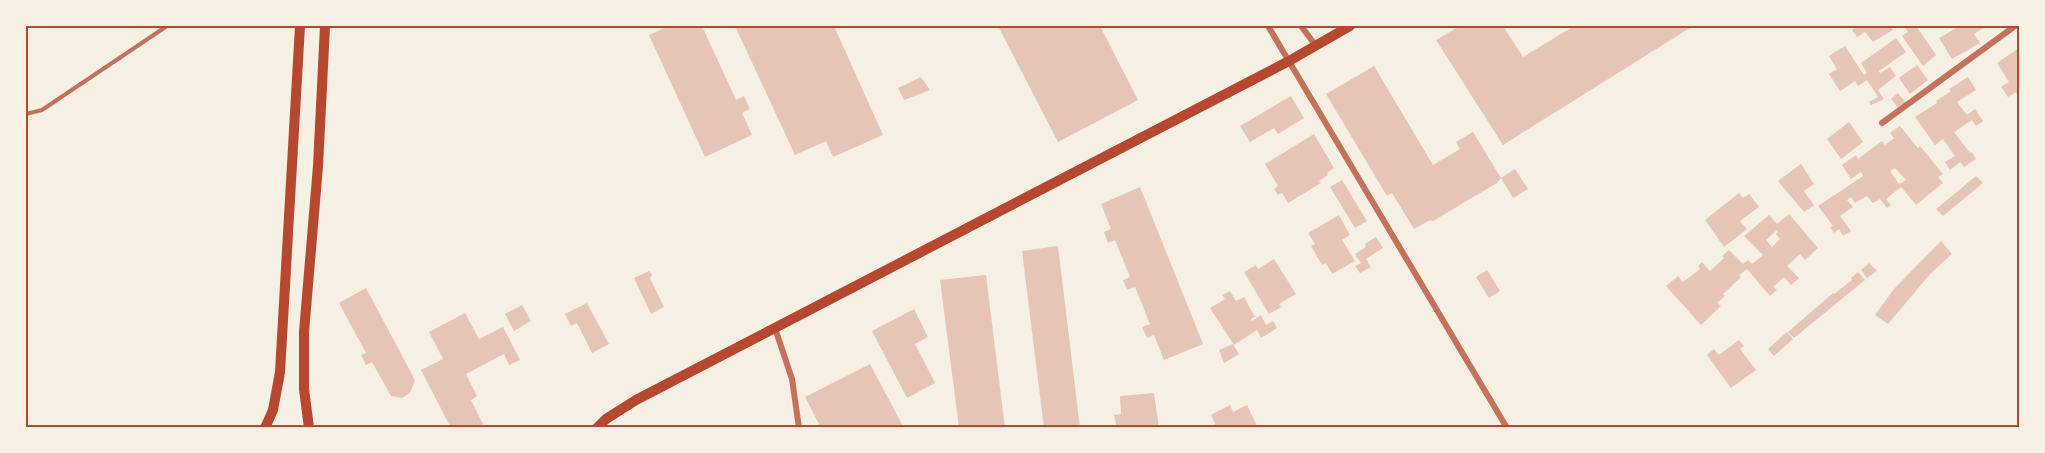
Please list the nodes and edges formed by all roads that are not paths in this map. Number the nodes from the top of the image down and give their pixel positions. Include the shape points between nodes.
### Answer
1 (167, 26) edge
2 (300, 26) edge
3 (325, 26) edge
4 (1268, 26) edge
5 (1301, 26) edge
6 (1350, 26) edge
7 (2015, 26) edge
8 (2019, 31) edge
9 (1316, 46) junction
10 (1289, 61) junction
11 (26, 114) edge
12 (1882, 123) dead end
13 (775, 328) junction
14 (265, 428) edge
15 (309, 428) edge
16 (597, 428) edge
17 (799, 428) edge
18 (1507, 428) edge

1 - 11 lane via 42,110
2 - 14 main road via 280,372 273,410
3 - 15 main road via 304,333
4 - 10 street
5 - 9 street
6 - 9 main road
7 - 8 street
7 - 12 street
9 - 10 main road
10 - 13 main road
10 - 18 street
13 - 16 main road via 636,400
13 - 17 street via 792,379

